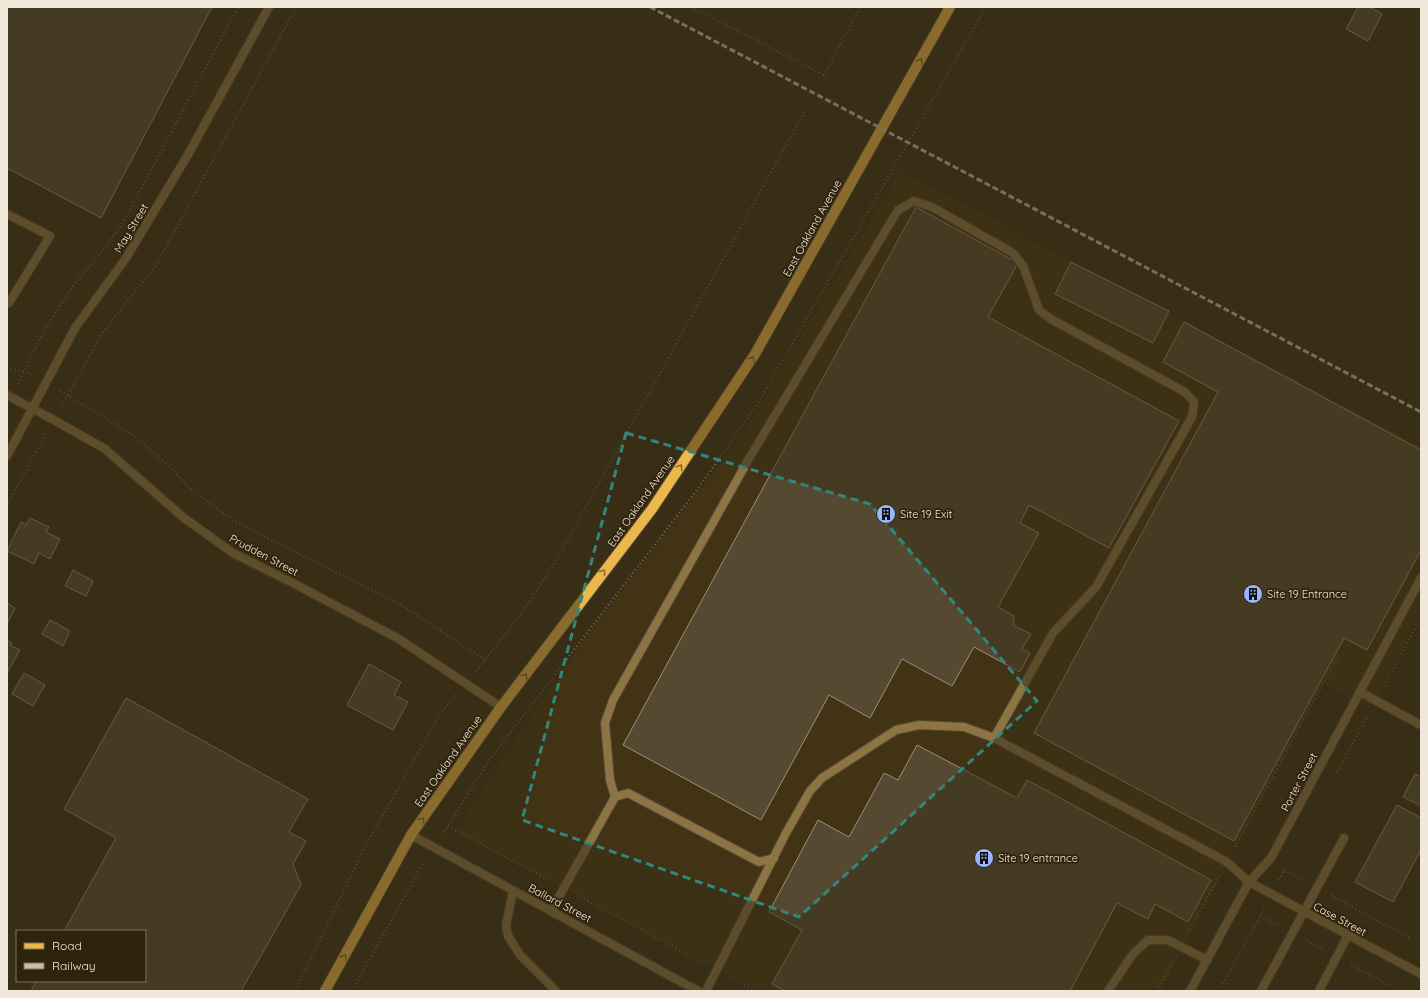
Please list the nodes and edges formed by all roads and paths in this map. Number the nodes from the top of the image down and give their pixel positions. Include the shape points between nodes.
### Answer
1 (238, 7) edge
2 (269, 7) edge
3 (296, 7) edge
4 (691, 7) edge
5 (860, 7) edge
6 (950, 7) edge
7 (806, 109) dead end
8 (7, 214) edge
9 (7, 302) edge
10 (7, 369) edge
11 (25, 370) junction
12 (46, 383) junction
13 (68, 396) junction
14 (9, 397) edge
15 (33, 409) junction
16 (54, 420) junction
17 (7, 456) edge
18 (7, 505) edge
19 (1421, 578) edge
20 (1339, 654) dead end
21 (485, 660) junction
22 (466, 683) junction
23 (1360, 692) junction
24 (501, 706) junction
25 (1421, 725) edge
26 (994, 738) junction
27 (615, 797) junction
28 (448, 826) dead end
29 (411, 835) junction
30 (1344, 838) dead end
31 (774, 858) junction
32 (1227, 862) junction
33 (1284, 870) dead end
34 (1249, 882) junction
35 (564, 888) junction
36 (1317, 888) junction
37 (513, 890) junction
38 (552, 911) junction
39 (1304, 912) junction
40 (1348, 935) junction
41 (1410, 939) dead end
42 (1180, 946) junction
43 (1207, 960) junction
44 (716, 970) junction
45 (1421, 974) edge
46 (295, 991) edge
47 (325, 991) edge
48 (556, 991) edge
49 (698, 991) edge
50 (706, 991) edge
51 (754, 991) edge
52 (1108, 991) edge
53 (1156, 991) edge
54 (1190, 991) edge
55 (1261, 991) edge
56 (1319, 991) edge

1 - 11 path via 124,221 71,289 43,332
2 - 12 street, May Street via 189,153 126,258 75,328
3 - 13 path via 157,264 103,332
4 - 5 path via 824,76
24 -> 6 main road, East Oakland Avenue via 652,509 755,354
7 - 21 path via 556,560 518,620
8 - 9 street via 50,236 9,303
10 - 11 path
11 - 12 path
11 - 14 path
12 - 13 path
12 - 15 street, May Street
13 - 16 path
13 - 21 path via 132,434 192,490 234,521 404,606
14 - 15 street, Prudden Street
15 - 16 street, Prudden Street
15 - 17 street, May Street
16 - 18 path
16 - 22 street, Prudden Street via 105,449 184,518 233,553 399,639
19 - 23 street, Porter Street
20 - 32 path
21 - 22 path
22 - 24 street, Prudden Street
22 - 46 path via 440,714 368,842
23 - 25 street
23 - 34 street, Porter Street via 1271,858
29 -> 24 main road, East Oakland Avenue
26 - 27 street via 1053,633 1096,587 1192,417 1194,402 1185,392 1051,319 1039,310 1023,266 1013,253 932,207 914,201 898,210 750,457 613,700 605,723 610,780
26 - 31 street, Case Street via 964,727 919,726 896,730 822,778 810,791
26 - 32 street, Case Street
27 - 31 street via 628,793 759,862
27 - 35 street
28 - 35 path
29 - 37 street, Ballard Street
47 -> 29 main road, East Oakland Avenue
30 - 36 street
31 - 44 street, Case Street
32 - 34 street, Case Street
32 - 42 path
33 - 36 path
34 - 39 street, Case Street
34 - 43 street, Porter Street
35 - 38 street
35 - 44 path
36 - 39 street
36 - 41 path
37 - 38 street, Ballard Street
37 - 48 street via 506,925 508,936 520,954
38 - 49 street, Ballard Street
39 - 40 street, Case Street
39 - 55 street
40 - 45 street, Case Street
40 - 56 street
42 - 43 street
42 - 52 street via 1168,940 1148,940 1133,954
42 - 53 path
43 - 54 street, Porter Street
44 - 50 street, Case Street
44 - 51 path

